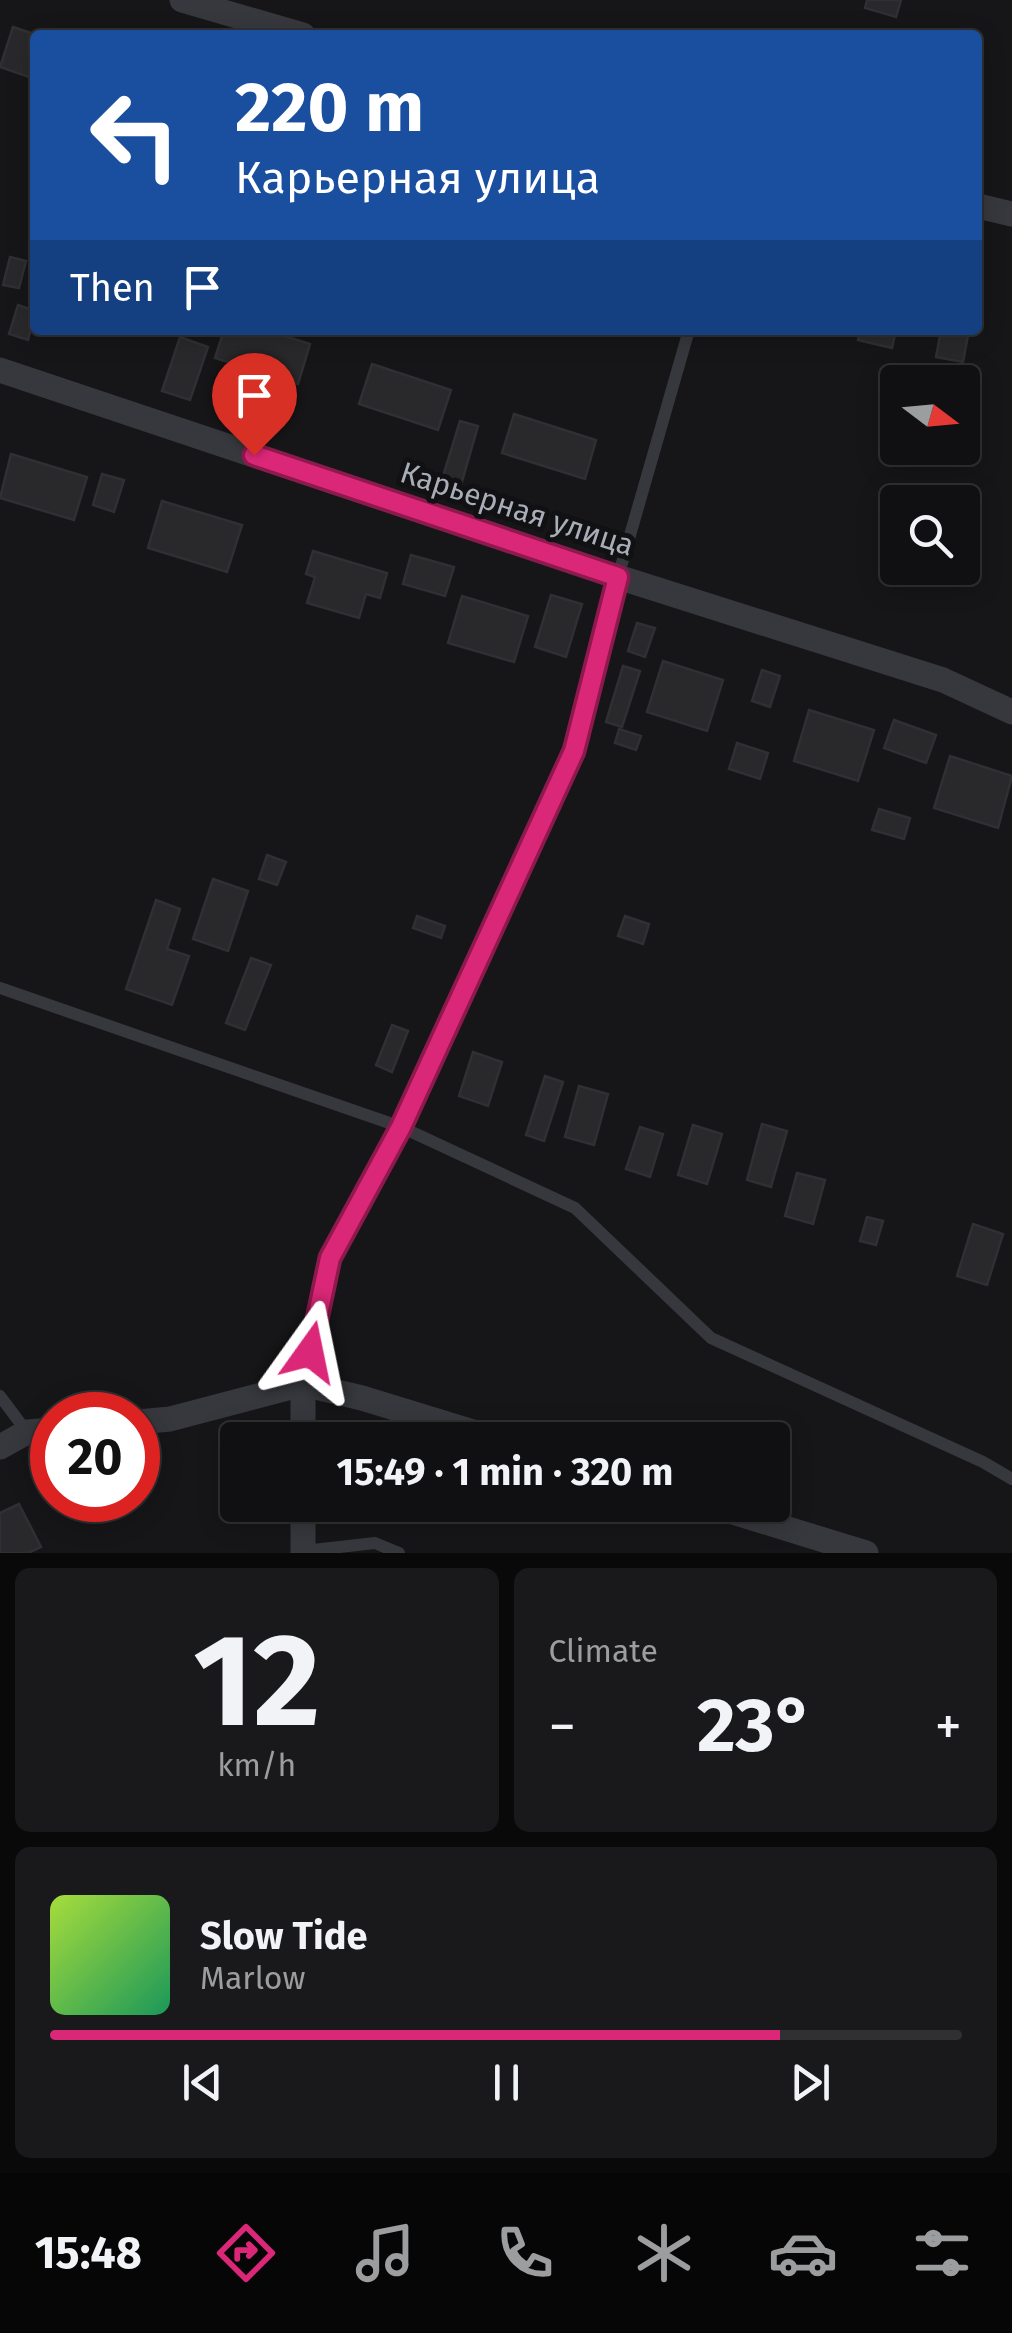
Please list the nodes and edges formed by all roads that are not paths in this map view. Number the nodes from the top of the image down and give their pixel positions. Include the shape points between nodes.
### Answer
1 (182, 0) edge
2 (287, 30) edge
3 (982, 207) edge
4 (1012, 214) edge
5 (687, 335) edge
6 (0, 370) edge
7 (618, 577) junction
8 (1012, 712) edge
9 (0, 988) edge
10 (401, 1127) junction
11 (303, 1384) junction
12 (0, 1396) edge
13 (160, 1420) edge
14 (30, 1422) edge
15 (303, 1422) edge
16 (440, 1422) edge
17 (30, 1435) edge
18 (0, 1447) edge
19 (1012, 1479) edge
20 (304, 1522) edge
21 (765, 1522) edge
22 (303, 1552) edge
23 (398, 1553) edge
24 (866, 1553) edge

1 - 2 street
3 - 4 street
5 - 7 lane
6 - 7 street, Карьерная улица
7 - 8 street, Карьерная улица via 943,680
7 - 10 lane via 574,751
9 - 10 lane
10 - 11 lane via 330,1258
10 - 19 lane via 574,1208 711,1338
11 - 13 street
11 - 15 street
11 - 16 street
12 - 14 lane
17 - 18 street
20 - 22 street
21 - 24 street
22 - 23 lane via 374,1543

